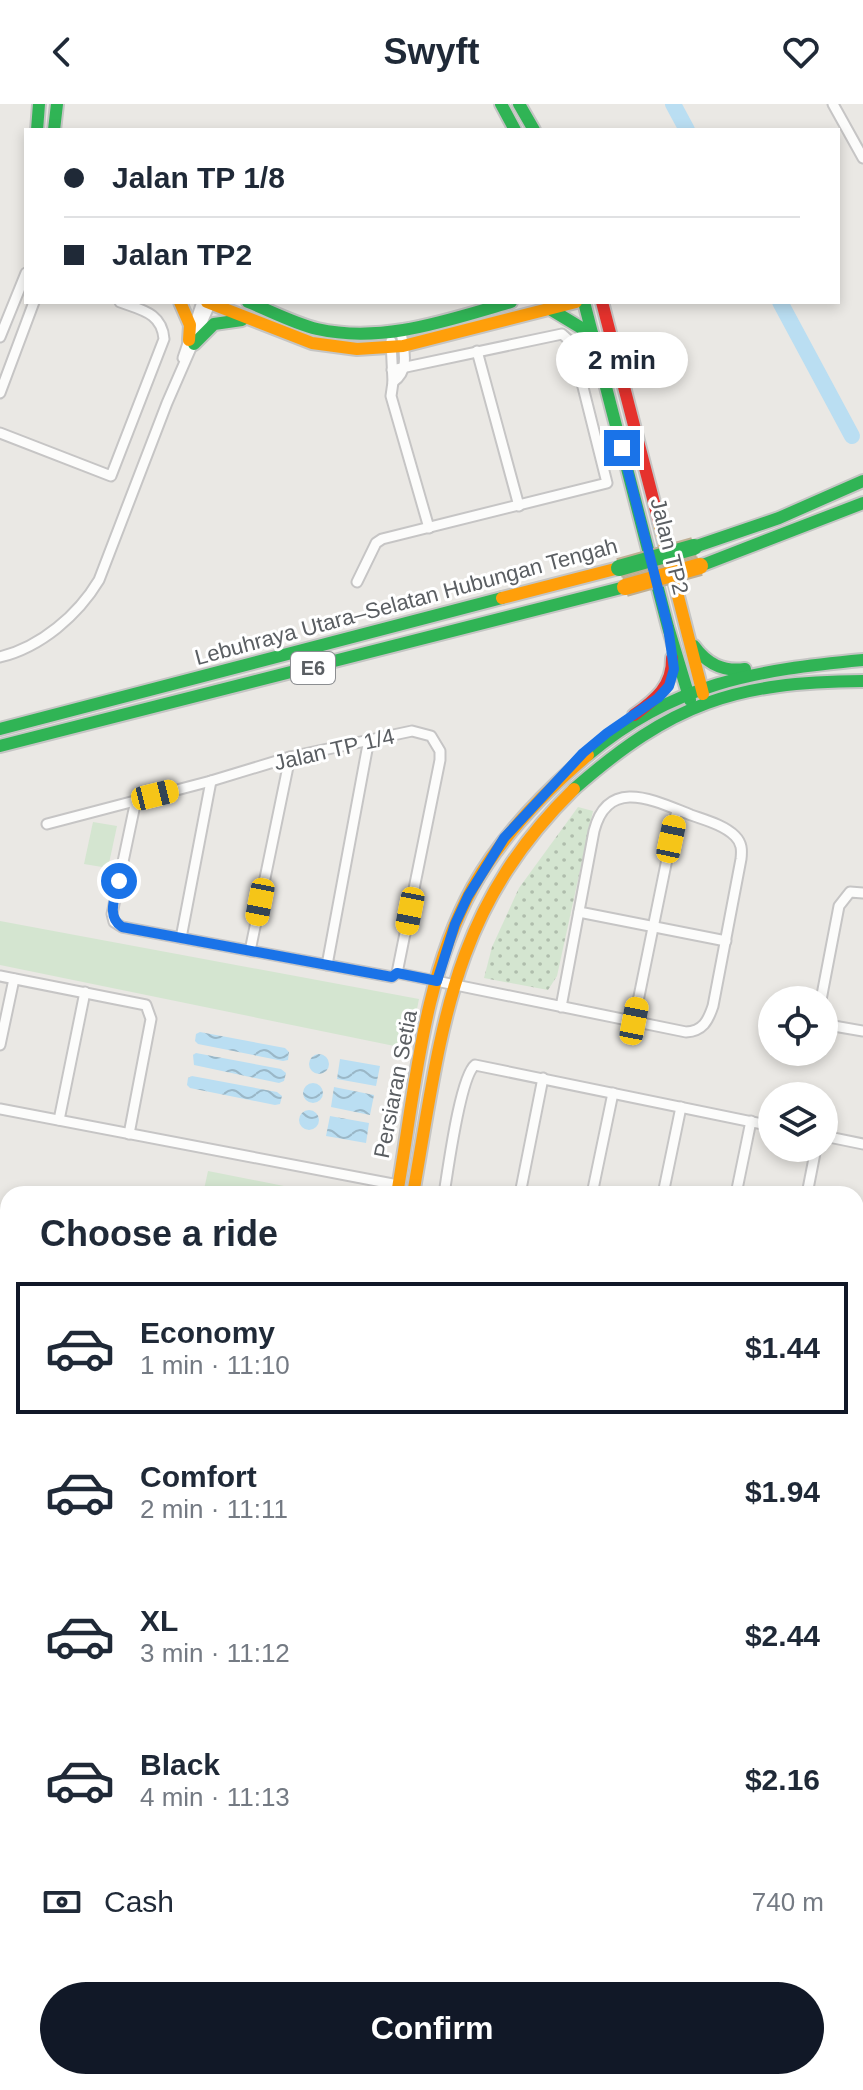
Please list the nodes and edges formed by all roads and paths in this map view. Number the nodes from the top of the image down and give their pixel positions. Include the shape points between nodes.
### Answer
1 (39, 104) edge
2 (57, 104) edge
3 (501, 104) edge
4 (519, 104) edge
5 (833, 104) edge
6 (37, 128) edge
7 (54, 128) edge
8 (514, 128) edge
9 (533, 128) edge
10 (863, 158) edge
11 (24, 278) edge
12 (33, 304) edge
13 (125, 304) edge
14 (181, 304) edge
15 (206, 304) edge
16 (212, 304) edge
17 (253, 304) edge
18 (505, 304) edge
19 (569, 304) edge
20 (585, 304) edge
21 (602, 304) edge
22 (550, 309) junction
23 (257, 322) junction
24 (593, 335) junction
25 (0, 337) edge
26 (396, 340) junction
27 (192, 342) junction
28 (477, 351) junction
29 (404, 367) junction
30 (392, 370) junction
31 (393, 382) junction
32 (0, 393) edge
33 (0, 433) edge
34 (863, 481) edge
35 (863, 503) edge
36 (519, 506) junction
37 (429, 528) junction
38 (357, 582) dead end
39 (676, 626) junction
40 (0, 654) edge
41 (863, 660) edge
42 (863, 681) edge
43 (697, 698) junction
44 (0, 729) edge
45 (369, 739) junction
46 (0, 746) edge
47 (290, 757) junction
48 (568, 771) junction
49 (211, 781) junction
50 (136, 800) junction
51 (677, 810) junction
52 (47, 824) dead end
53 (863, 893) edge
54 (579, 912) junction
55 (653, 927) junction
56 (181, 938) junction
57 (726, 941) junction
58 (250, 951) junction
59 (327, 965) junction
60 (397, 973) junction
61 (0, 976) edge
62 (14, 979) junction
63 (446, 983) junction
64 (824, 986) edge
65 (85, 992) junction
66 (561, 1007) junction
67 (634, 1021) junction
68 (838, 1025) edge
69 (863, 1031) edge
70 (0, 1045) edge
71 (543, 1078) junction
72 (613, 1093) junction
73 (681, 1107) junction
74 (0, 1109) edge
75 (59, 1120) junction
76 (751, 1121) junction
77 (758, 1123) edge
78 (129, 1134) junction
79 (838, 1139) edge
80 (863, 1144) edge
81 (813, 1162) edge
82 (396, 1186) edge
83 (406, 1186) edge
84 (446, 1186) edge
85 (522, 1186) edge
86 (594, 1186) edge
87 (665, 1186) edge
88 (738, 1186) edge
89 (809, 1186) edge

1 - 6 main road
2 - 7 main road
3 - 8 main road
4 - 9 main road
5 - 10 street
11 - 25 street
12 - 32 street
13 - 33 street via 157,316 164,339 111,476
14 - 27 main road
15 - 27 street
16 - 23 main road
17 - 26 main road via 317,329
18 - 26 main road
19 - 22 main road
20 - 24 main road, Jalan TP2
21 - 39 main road, Jalan TP2
22 - 24 main road
22 - 26 main road
23 - 26 main road via 312,343 348,349
23 - 27 main road via 218,321
24 - 39 main road, Jalan TP2
26 - 29 street
26 - 30 street
27 - 40 street via 99,580 85,603 20,652
28 - 29 street
28 - 36 street
28 - 36 street via 548,335 562,334 572,343 607,483
29 - 30 street
29 - 31 street
30 - 31 street
31 - 37 street via 391,396
34 - 44 main road, Lebuhraya Utara–Selatan Hubungan Tengah / E6, bridge via 694,547
35 - 46 main road, Lebuhraya Utara–Selatan Hubungan Tengah / E6, bridge via 700,566
36 - 37 street
37 - 38 street via 376,543
39 - 41 main road via 718,669 802,659
39 - 43 main road, Jalan TP2
39 - 48 main road via 669,686 583,753
41 - 43 main road, Persiaran Setia via 776,668
42 - 43 main road, Persiaran Setia via 806,682
43 - 48 main road, Persiaran Setia via 612,737
43 - 63 main road, Persiaran Setia via 613,755 531,834 491,893
45 - 47 street, Jalan TP 1/4
45 - 59 street
45 - 60 street, Jalan TP 1/4 via 412,731 431,736 440,751
47 - 49 street, Jalan TP 1/4
47 - 58 street
48 - 63 main road, Persiaran Setia via 504,838 485,867 455,924
49 - 50 street, Jalan TP 1/4
49 - 56 street
50 - 52 street, Jalan TP 1/4
50 - 56 street via 114,922
51 - 54 street via 638,796 621,797 609,806 596,822
51 - 55 street
51 - 57 street via 721,826 740,842
53 - 64 street via 850,892 839,906
54 - 55 street
54 - 66 street
55 - 57 street
55 - 67 street
56 - 58 street
57 - 67 street via 713,1006 703,1026 686,1032
58 - 59 street
59 - 60 street via 392,977
60 - 63 street
61 - 62 street
62 - 65 street
62 - 70 street
63 - 66 street
63 - 83 main road, Persiaran Setia
65 - 75 street
65 - 78 street via 149,1009
66 - 67 street
68 - 69 street
71 - 72 street
71 - 84 street via 475,1065 470,1069
71 - 85 street
72 - 73 street
72 - 86 street
73 - 76 street
73 - 87 street
74 - 75 street
75 - 78 street
76 - 77 street
76 - 88 street
78 - 82 street
79 - 80 street
81 - 89 street

